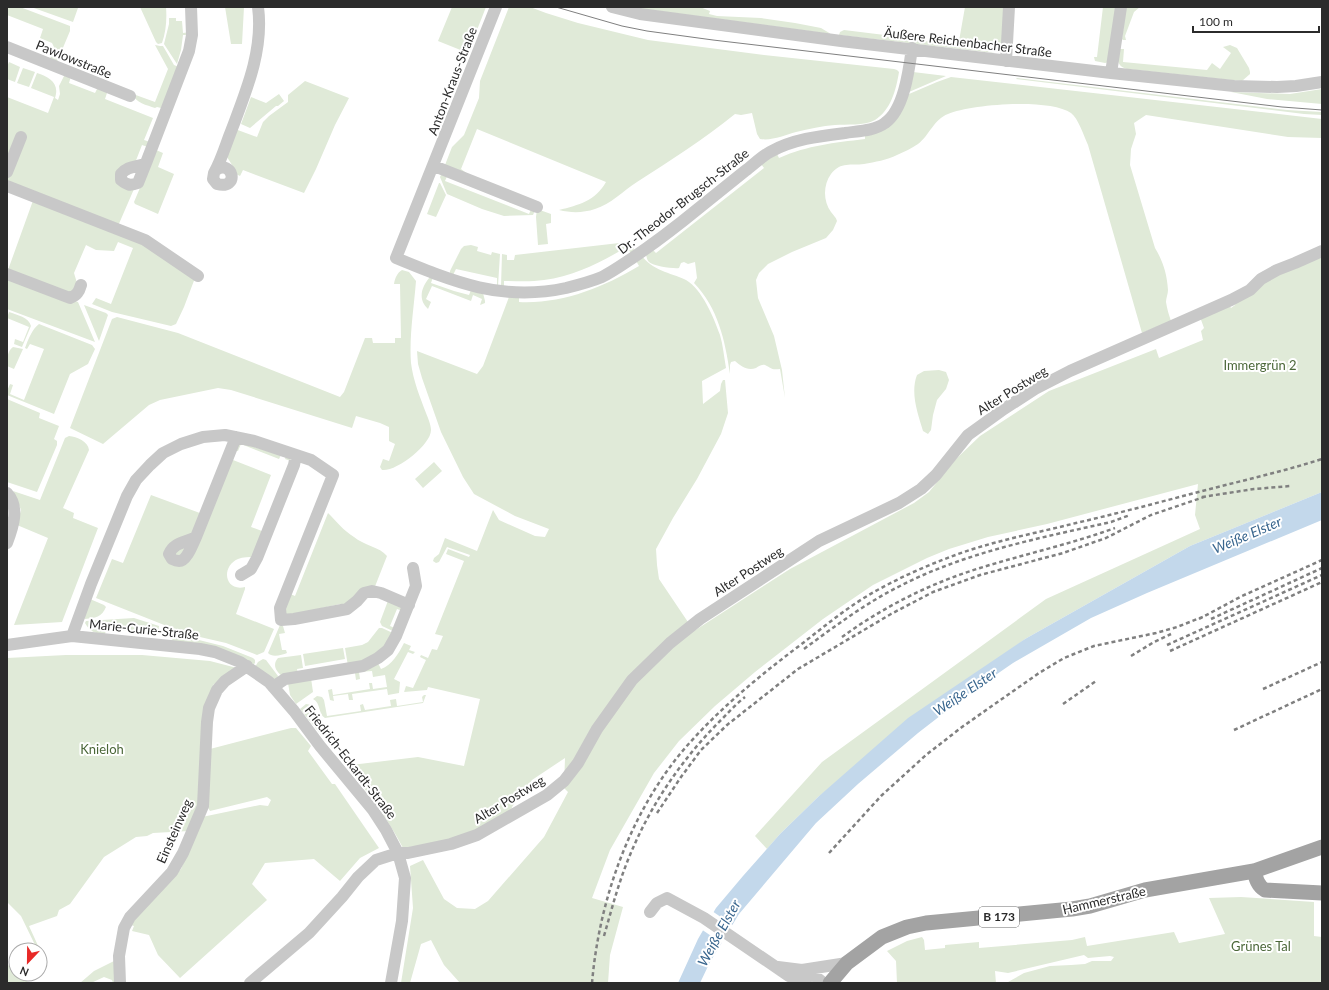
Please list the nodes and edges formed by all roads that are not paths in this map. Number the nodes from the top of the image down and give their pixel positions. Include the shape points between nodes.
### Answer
1 (191, 7) edge
2 (258, 7) edge
3 (496, 7) edge
4 (612, 7) edge
5 (1009, 7) edge
6 (1121, 7) edge
7 (7, 47) edge
8 (912, 48) junction
9 (1006, 61) junction
10 (1111, 73) junction
11 (1322, 82) edge
12 (130, 96) dead end
13 (21, 138) dead end
14 (10, 156) edge
15 (146, 163) dead end
16 (221, 166) dead end
17 (434, 166) junction
18 (7, 172) edge
19 (7, 186) edge
20 (537, 206) dead end
21 (1322, 251) edge
22 (396, 258) joint
23 (7, 274) edge
24 (198, 276) dead end
25 (81, 285) dead end
26 (236, 437) junction
27 (296, 455) junction
28 (7, 493) edge
29 (196, 537) dead end
30 (7, 543) edge
31 (412, 568) dead end
32 (241, 575) dead end
33 (409, 605) junction
34 (72, 636) junction
35 (7, 645) edge
36 (247, 666) junction
37 (271, 685) junction
38 (1322, 847) edge
39 (398, 852) junction
40 (1254, 871) junction
41 (1322, 893) edge
42 (650, 912) dead end
43 (847, 962) junction
44 (776, 967) junction
45 (802, 970) junction
46 (120, 983) edge
47 (250, 983) edge
48 (391, 983) edge
49 (806, 983) edge
50 (821, 983) edge
51 (830, 983) edge

1 - 15 street via 192,35 189,51
2 - 16 street via 259,31 255,61
3 - 17 street, Anton-Kraus-Straße
4 - 8 street, Äußere Reichenbacher Straße via 648,15
5 - 9 street
6 - 10 street
7 - 12 street, Pawlowstraße
8 - 9 street, Äußere Reichenbacher Straße
8 - 22 street, Dr.-Theodor-Brugsch-Straße via 902,94 895,111 885,123 866,130 794,142 769,152 650,246 602,277 542,292 504,292 456,281
9 - 10 street, Äußere Reichenbacher Straße
10 - 11 street, Äußere Reichenbacher Straße via 1256,88
13 - 14 street
14 - 18 street
17 - 20 street
17 - 22 street, Anton-Kraus-Straße
19 - 24 street via 145,240
21 - 39 street, Alter Postweg via 1277,270 1250,290 1231,300 1070,371 1004,409 968,435 936,475 921,489 899,503 819,541 700,619 670,643 632,680 597,729 573,769 547,796 477,835 451,844 408,853
23 - 25 street via 70,298 76,296
26 - 27 street
26 - 29 street
26 - 34 street via 203,437 181,444 163,453 136,480 126,496
27 - 32 street via 257,558 251,569
27 - 33 street via 311,460 333,475 280,608 280,620 347,609 364,593 372,591
28 - 30 street via 14,503 15,510
31 - 33 street via 416,586
33 - 37 street via 394,640 388,650 378,658 363,666 285,679
34 - 35 street, Marie-Curie-Straße
34 - 36 street, Marie-Curie-Straße via 200,649 228,656
36 - 37 street, Marie-Curie-Straße
36 - 46 street, Einsteinweg via 225,681 217,690 209,708 203,806 172,872 130,917 124,928
37 - 39 street, Friedrich-Eckardt-Straße via 373,810
38 - 40 main road, Hammerstraße / B 173
39 - 47 street, Alter Postweg via 376,860 358,877 310,934
39 - 48 street, Friedrich-Eckardt-Straße via 405,885 402,921
40 - 41 main road via 1259,884 1265,890
40 - 43 main road, Hammerstraße / B 173 via 1145,890 1072,909 907,926 882,937
42 - 44 street via 657,903 667,898 704,918
43 - 45 street
43 - 51 main road, Hammerstraße / B 173
44 - 45 street
44 - 49 street
45 - 50 street via 812,974

